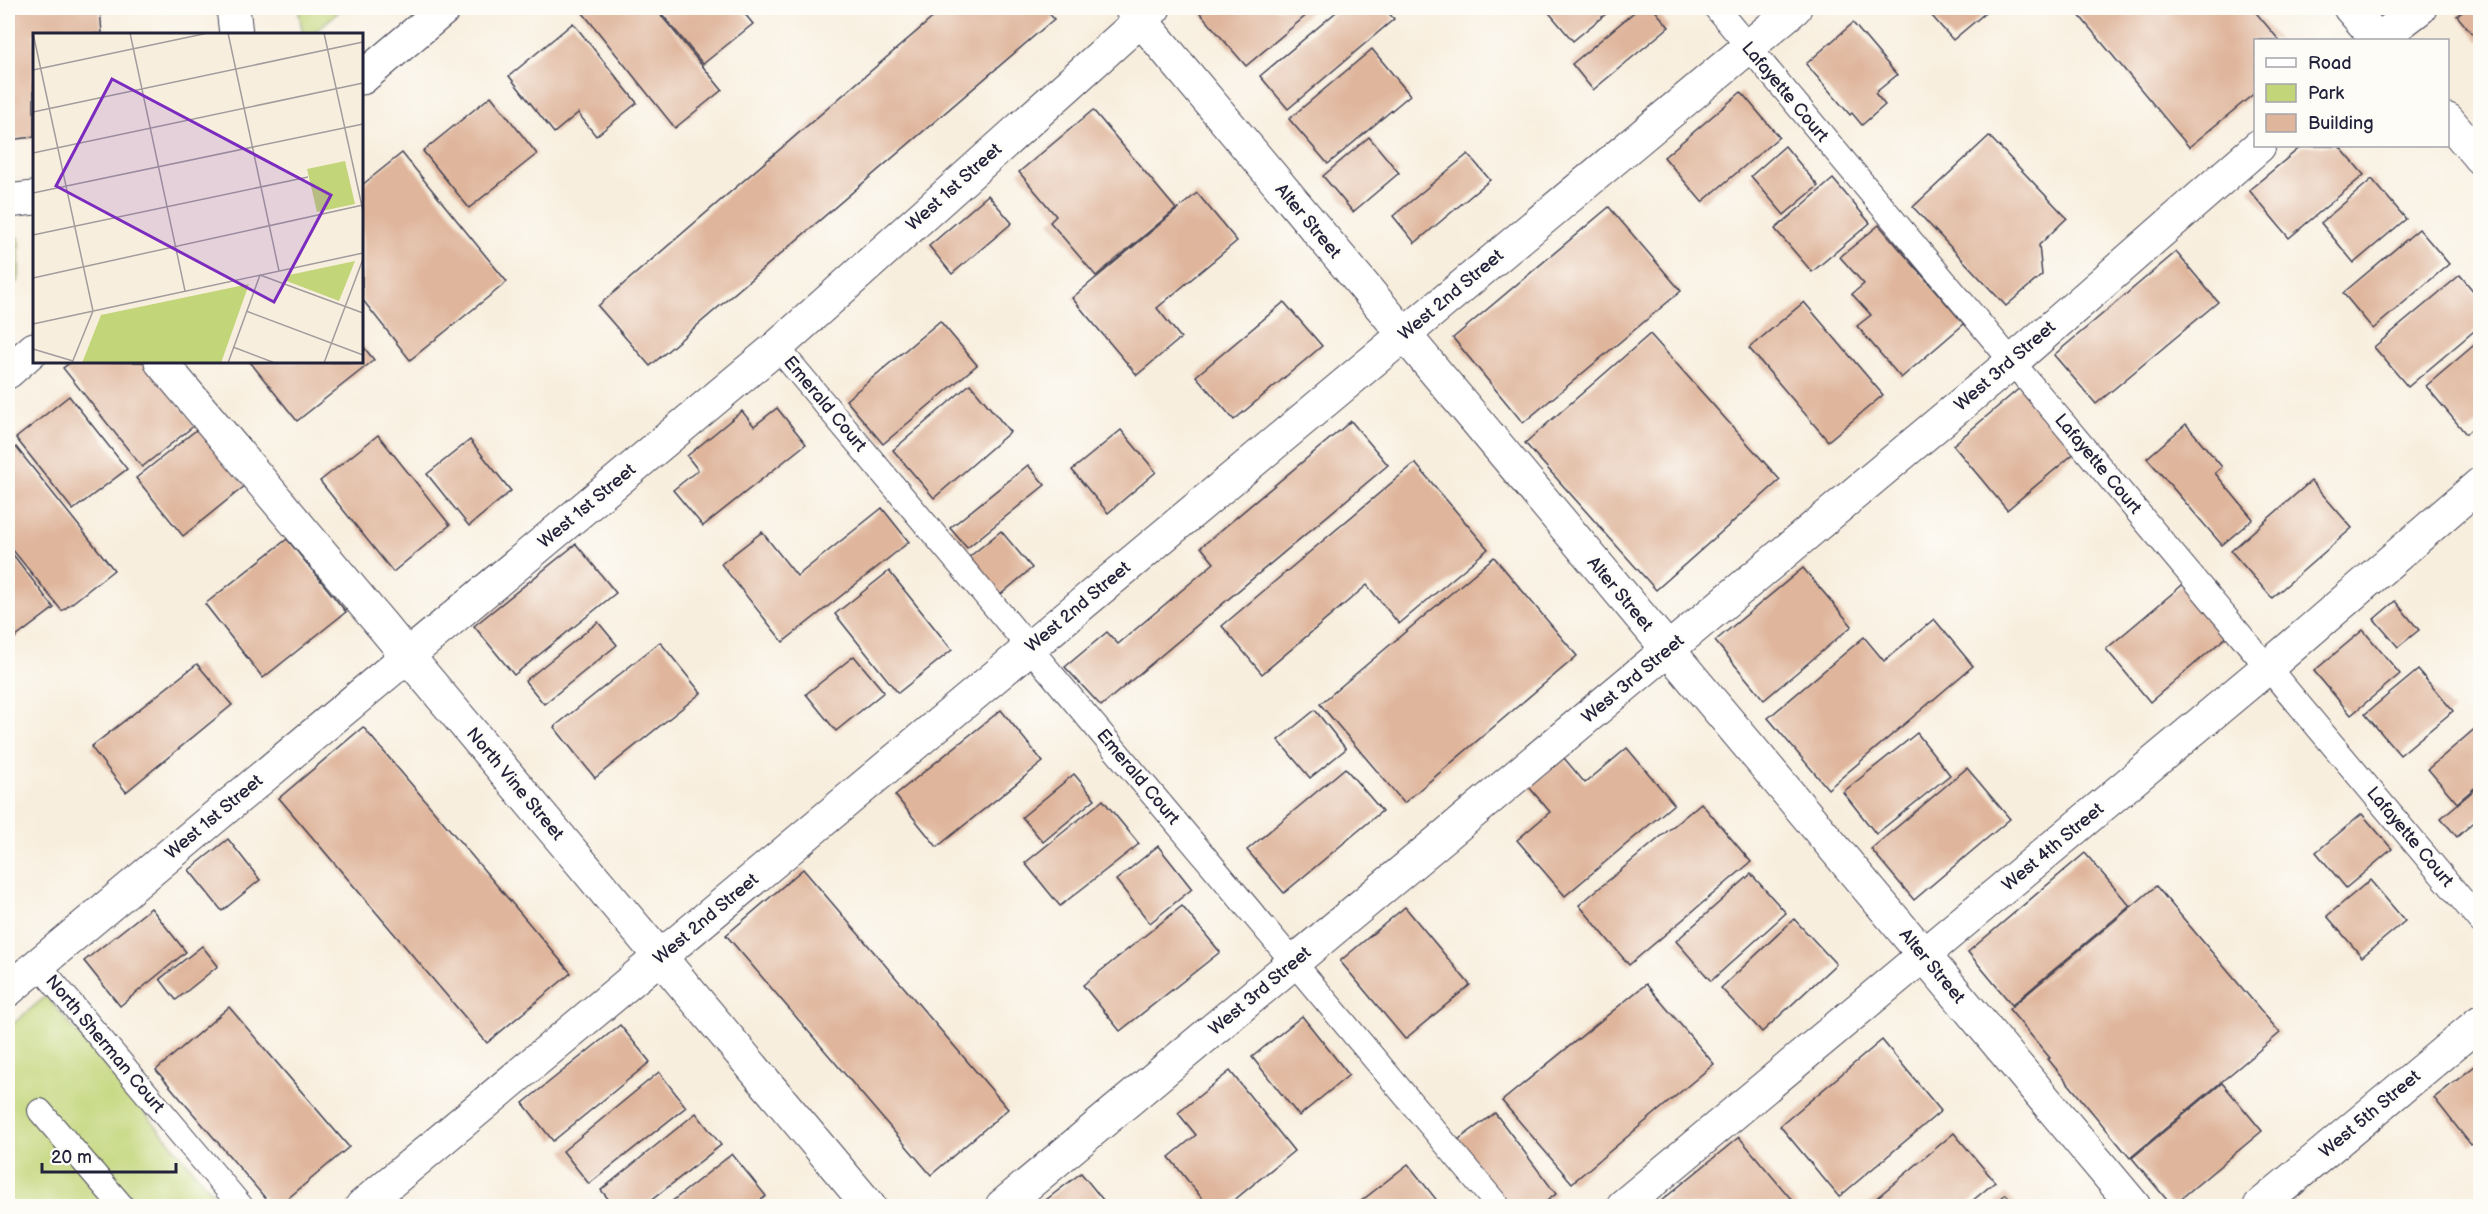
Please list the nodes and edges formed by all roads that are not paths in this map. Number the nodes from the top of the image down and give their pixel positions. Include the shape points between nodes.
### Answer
1 (232, 8) edge
2 (446, 8) edge
3 (1716, 8) edge
4 (1795, 8) edge
5 (2350, 8) edge
6 (2420, 8) edge
7 (1142, 11) edge
8 (236, 33) edge
9 (2377, 39) edge
10 (2379, 39) edge
11 (1748, 48) junction
12 (363, 77) edge
13 (2449, 121) edge
14 (2258, 147) edge
15 (2481, 158) edge
16 (33, 198) edge
17 (8, 201) edge
18 (1403, 335) junction
19 (777, 347) junction
20 (33, 350) edge
21 (2012, 362) junction
22 (162, 363) edge
23 (8, 372) edge
24 (2481, 484) edge
25 (1029, 648) junction
26 (1667, 650) junction
27 (408, 656) junction
28 (2268, 667) junction
29 (2481, 921) edge
30 (1923, 955) junction
31 (660, 957) junction
32 (1294, 962) junction
33 (38, 964) junction
34 (8, 990) edge
35 (2481, 1022) edge
36 (40, 1111) dead end
37 (122, 1206) edge
38 (241, 1206) edge
39 (362, 1206) edge
40 (869, 1206) edge
41 (1002, 1206) edge
42 (1498, 1206) edge
43 (1623, 1206) edge
44 (2134, 1206) edge
45 (2260, 1206) edge

1 - 8 street
2 - 12 street
3 - 11 lane, Lafayette Court
4 - 11 street, West 2nd Street
5 - 9 street
6 - 10 street
7 - 18 street, Alter Street
7 - 19 street, West 1st Street
11 - 18 street, West 2nd Street
11 - 21 lane, Lafayette Court
13 - 15 street
14 - 21 street, West 3rd Street
16 - 17 street
18 - 25 street, West 2nd Street
18 - 26 street, Alter Street
19 - 25 lane, Emerald Court
19 - 27 street, West 1st Street
20 - 23 street
21 - 26 street, West 3rd Street
21 - 28 lane, Lafayette Court
22 - 27 street, North Vine Street
24 - 28 street, West 4th Street
25 - 31 street, West 2nd Street
25 - 32 lane, Emerald Court
26 - 30 street, Alter Street
26 - 32 street, West 3rd Street
27 - 31 street, North Vine Street
27 - 33 street, West 1st Street
28 - 29 lane, Lafayette Court
28 - 30 street, West 4th Street
30 - 43 street, West 4th Street
30 - 44 street, Alter Street
31 - 39 street, West 2nd Street
31 - 40 street, North Vine Street
32 - 41 street, West 3rd Street
32 - 42 lane, Emerald Court
33 - 34 street, West 1st Street
33 - 38 lane, North Sherman Court
35 - 45 street, West 5th Street
36 - 37 lane

